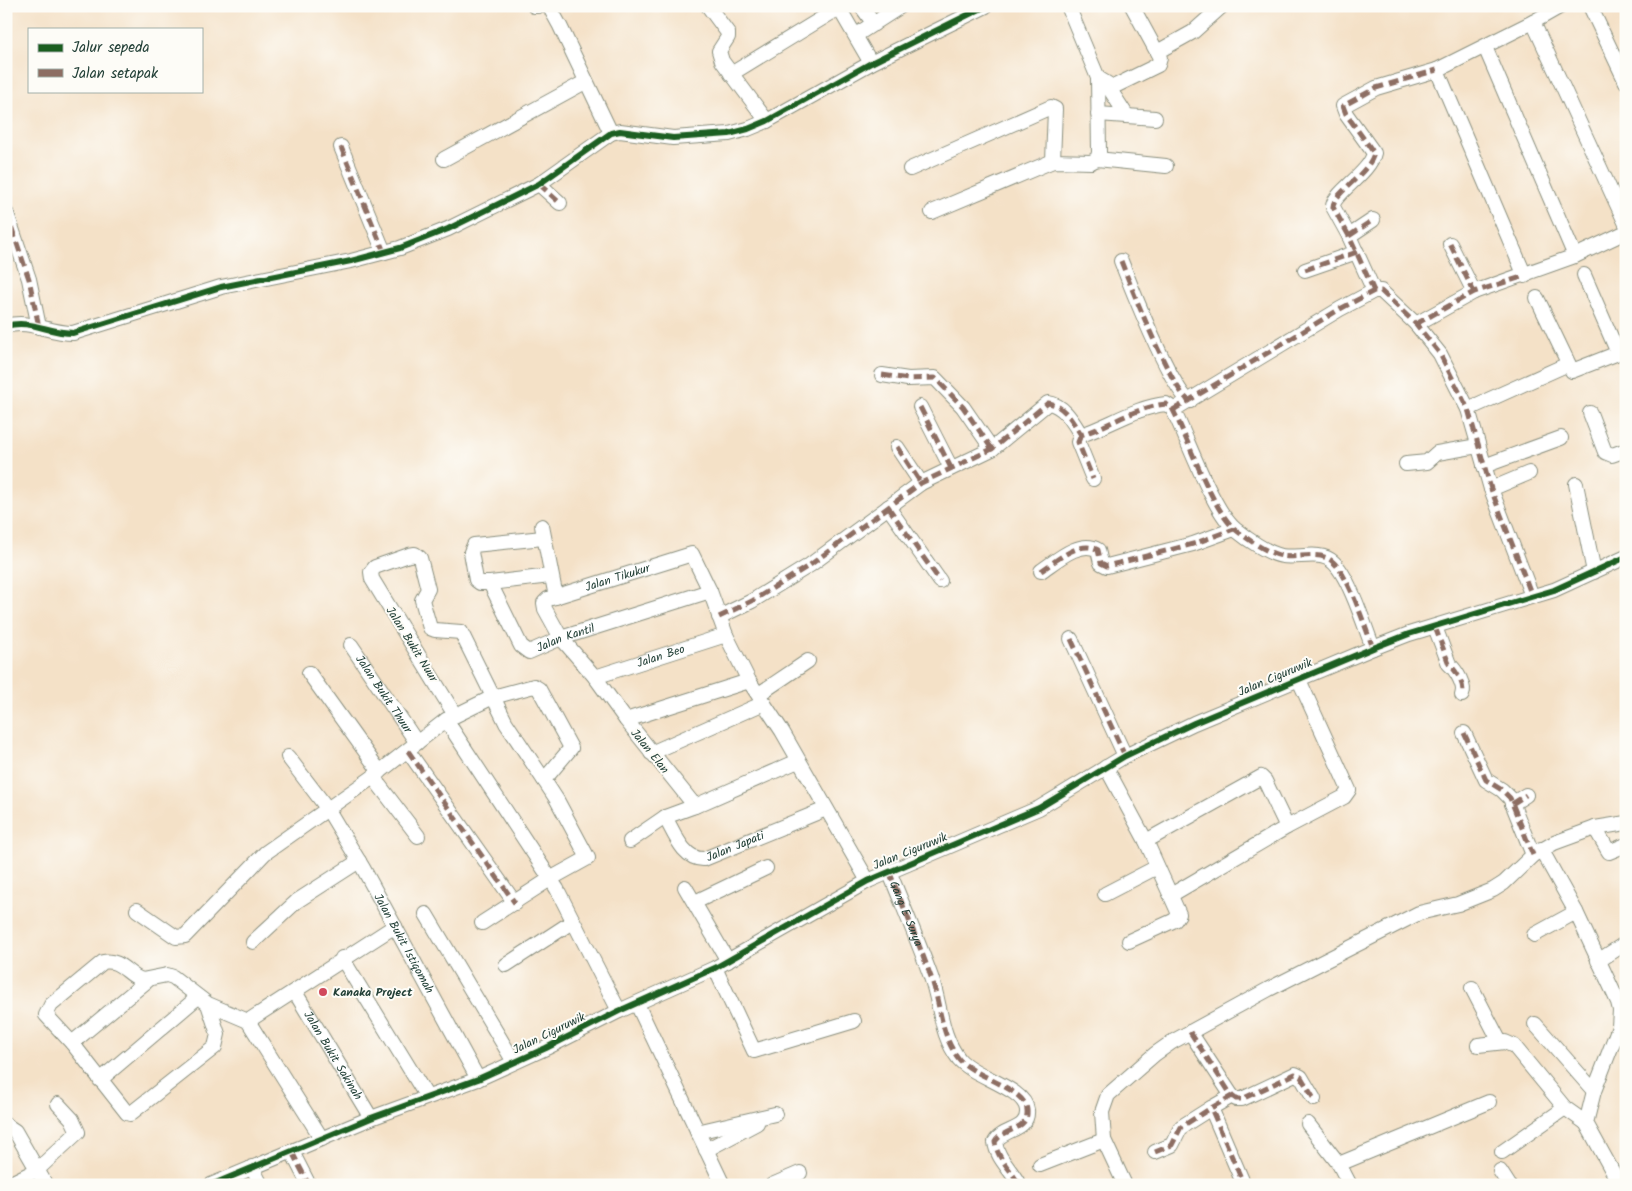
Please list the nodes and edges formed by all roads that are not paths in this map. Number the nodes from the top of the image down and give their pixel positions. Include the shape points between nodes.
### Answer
1 (534, 6) edge
2 (538, 6) edge
3 (549, 6) edge
4 (708, 6) edge
5 (862, 6) edge
6 (901, 6) edge
7 (986, 6) edge
8 (1068, 6) edge
9 (1132, 6) edge
10 (1222, 6) edge
11 (1561, 6) edge
12 (1590, 6) edge
13 (1533, 22) junction
14 (874, 24) junction
15 (856, 35) junction
16 (1484, 46) junction
17 (1157, 52) junction
18 (871, 63) junction
19 (1437, 70) junction
20 (731, 74) junction
21 (1102, 81) junction
22 (585, 82) junction
23 (1626, 82) edge
24 (1098, 114) junction
25 (1127, 116) junction
26 (1156, 118) dead end
27 (766, 121) junction
28 (611, 133) junction
29 (341, 147) dead end
30 (444, 159) dead end
31 (1096, 159) junction
32 (1053, 161) junction
33 (1166, 166) dead end
34 (910, 169) dead end
35 (539, 184) junction
36 (560, 203) dead end
37 (932, 212) dead end
38 (7, 214) edge
39 (1373, 220) dead end
40 (1626, 224) edge
41 (1626, 232) edge
42 (1349, 236) junction
43 (1450, 244) dead end
44 (384, 252) junction
45 (1357, 252) junction
46 (1576, 256) junction
47 (1121, 261) dead end
48 (1305, 270) dead end
49 (1584, 275) dead end
50 (1525, 276) junction
51 (1374, 291) junction
52 (1474, 292) junction
53 (1537, 298) dead end
54 (1416, 324) junction
55 (6, 326) edge
56 (39, 327) junction
57 (1622, 352) edge
58 (1566, 365) dead end
59 (882, 375) dead end
60 (1190, 400) junction
61 (920, 408) dead end
62 (1468, 409) junction
63 (1173, 410) junction
64 (1590, 413) dead end
65 (1081, 435) junction
66 (1561, 438) dead end
67 (1478, 446) junction
68 (897, 447) dead end
69 (992, 448) junction
70 (1626, 450) edge
71 (1406, 464) dead end
72 (1484, 466) junction
73 (951, 468) junction
74 (1529, 473) dead end
75 (1093, 479) dead end
76 (921, 483) junction
77 (1576, 484) dead end
78 (1491, 489) junction
79 (888, 507) junction
80 (1234, 529) junction
81 (1626, 557) edge
82 (1041, 571) dead end
83 (1594, 572) junction
84 (550, 576) junction
85 (940, 581) dead end
86 (490, 583) junction
87 (710, 591) junction
88 (1532, 596) junction
89 (550, 600) junction
90 (719, 617) junction
91 (1435, 627) junction
92 (726, 636) junction
93 (561, 638) junction
94 (1071, 639) dead end
95 (351, 645) dead end
96 (1373, 648) junction
97 (808, 660) dead end
98 (309, 673) dead end
99 (595, 678) junction
100 (1299, 680) junction
101 (749, 681) junction
102 (1462, 695) dead end
103 (493, 697) junction
104 (762, 698) junction
105 (450, 718) junction
106 (626, 720) junction
107 (1464, 733) dead end
108 (413, 747) junction
109 (651, 753) junction
110 (288, 756) dead end
111 (1125, 756) junction
112 (798, 761) junction
113 (1106, 766) junction
114 (377, 774) junction
115 (544, 780) junction
116 (1526, 795) dead end
117 (1512, 804) junction
118 (695, 806) junction
119 (327, 808) junction
120 (826, 809) junction
121 (665, 817) junction
122 (1287, 827) junction
123 (1625, 827) edge
124 (1595, 828) junction
125 (418, 836) dead end
126 (630, 841) dead end
127 (1146, 841) junction
128 (1626, 845) edge
129 (1537, 852) junction
130 (359, 861) junction
131 (1157, 867) junction
132 (766, 868) dead end
133 (889, 871) junction
134 (550, 879) junction
135 (868, 880) junction
136 (685, 888) dead end
137 (1105, 894) dead end
138 (1171, 895) junction
139 (695, 902) junction
140 (516, 903) junction
141 (137, 910) dead end
142 (1576, 912) junction
143 (426, 914) dead end
144 (572, 922) junction
145 (482, 923) dead end
146 (395, 926) junction
147 (1534, 935) dead end
148 (1129, 940) dead end
149 (253, 942) dead end
150 (1626, 943) edge
151 (342, 958) junction
152 (728, 961) junction
153 (1598, 961) junction
154 (506, 965) dead end
155 (715, 968) junction
156 (148, 980) junction
157 (1472, 988) dead end
158 (295, 992) junction
159 (203, 1000) junction
160 (637, 1004) junction
161 (619, 1011) junction
162 (854, 1020) dead end
163 (248, 1021) junction
164 (1535, 1024) dead end
165 (1190, 1032) junction
166 (1500, 1042) junction
167 (72, 1043) junction
168 (1478, 1045) dead end
169 (514, 1062) junction
170 (478, 1079) junction
171 (100, 1080) junction
172 (1594, 1091) junction
173 (1232, 1096) junction
174 (427, 1097) junction
175 (1314, 1099) dead end
176 (1489, 1102) dead end
177 (58, 1104) dead end
178 (1211, 1108) junction
179 (1565, 1108) junction
180 (371, 1118) junction
181 (1586, 1123) junction
182 (1308, 1124) dead end
183 (6, 1125) edge
184 (697, 1132) junction
185 (322, 1140) junction
186 (1104, 1140) junction
187 (706, 1150) junction
188 (292, 1152) junction
189 (1155, 1152) dead end
190 (1502, 1152) dead end
191 (1340, 1164) junction
192 (1040, 1165) dead end
193 (252, 1167) junction
194 (37, 1170) junction
195 (1500, 1171) dead end
196 (800, 1173) dead end
197 (7, 1185) edge
198 (46, 1185) edge
199 (211, 1185) edge
200 (261, 1185) edge
201 (309, 1185) edge
202 (723, 1185) edge
203 (772, 1185) edge
204 (1019, 1185) edge
205 (1125, 1185) edge
206 (1244, 1185) edge
207 (1350, 1185) edge
208 (1509, 1185) edge
209 (1620, 1185) edge

1 - 2 street
3 - 22 street
4 - 20 street via 728,33 719,55
5 - 14 street
6 - 14 street
7 - 18 street
8 - 21 street
9 - 17 street
10 - 17 street via 1193,32
11 - 13 street
12 - 23 street
13 - 16 street
13 - 40 street
14 - 15 street
15 - 18 street
15 - 20 street via 838,8
16 - 19 street
16 - 46 street
17 - 21 street via 1160,58 1158,65 1118,86
18 - 27 street
19 - 42 street via 1376,88 1343,106 1374,153 1364,173 1333,203
19 - 50 street
20 - 27 street
21 - 24 street
21 - 25 street
22 - 28 street
22 - 30 street
24 - 25 street
24 - 31 street via 1099,153
25 - 26 street
27 - 28 street via 729,134 673,138 620,131
28 - 35 street
29 - 44 street
31 - 32 street via 1091,162
31 - 33 street
32 - 34 street via 1055,110 1051,107
32 - 37 street
35 - 36 street
35 - 44 street via 448,229
38 - 56 street via 29,279
39 - 42 street
41 - 46 street
42 - 45 street
43 - 52 street
44 - 56 street via 222,287 73,333 56,333
45 - 48 street
45 - 51 street
46 - 50 street
47 - 60 street via 1156,346 1179,390
49 - 57 street
50 - 52 street
51 - 54 street via 1385,294
51 - 60 street
52 - 54 street
53 - 57 street via 1572,371
54 - 62 street via 1440,354
55 - 56 street via 30,324
58 - 62 street
59 - 69 street via 908,379 935,378 963,407
60 - 63 street
61 - 73 street
62 - 67 street
63 - 65 street via 1166,404 1149,407
63 - 80 street via 1213,499
64 - 70 street via 1605,452 1612,455
65 - 69 street via 1068,414 1048,403
65 - 75 street via 1078,442
66 - 72 street
67 - 71 street via 1437,453 1427,462
67 - 72 street
68 - 76 street
69 - 73 street
72 - 78 street
73 - 76 street
74 - 78 street
76 - 79 street
77 - 83 street
78 - 88 street
79 - 85 street
79 - 90 street via 810,564 752,601
80 - 82 street via 1194,544 1107,566 1101,563 1098,550 1086,547 1065,555
80 - 96 street via 1278,555 1320,556 1332,561 1349,588
81 - 83 street, Jalan Ciguruwik
83 - 88 street, Jalan Ciguruwik via 1560,588
84 - 86 street
84 - 86 street, Jalan Elan via 542,532 474,545 471,552 476,580
84 - 89 street, Jalan Elan
86 - 93 street, Jalan Kantil via 523,648 532,652
87 - 89 street, Jalan Tikukur via 692,554
87 - 90 street
87 - 93 street, Jalan Kantil
88 - 91 street, Jalan Ciguruwik
89 - 93 street, Jalan Elan via 545,609
90 - 92 street
91 - 96 street, Jalan Ciguruwik
91 - 102 street via 1449,664 1464,689
92 - 99 street, Jalan Beo
92 - 101 street
93 - 99 street, Jalan Elan
94 - 111 street
95 - 108 street, Jalan Bukit Thuur
96 - 100 street, Jalan Ciguruwik
97 - 104 street
98 - 114 street
99 - 106 street, Jalan Elan
100 - 111 street, Jalan Ciguruwik via 1194,723
100 - 122 street via 1349,790 1344,797
101 - 104 street
101 - 106 street
103 - 105 street
103 - 105 street, Jalan Bukit Nuur via 461,632 435,630 429,626 422,600 428,590 418,556 409,555 375,567 371,572 372,579
103 - 115 street via 506,723
103 - 115 street via 527,687 539,689 572,748
104 - 109 street
104 - 112 street
105 - 108 street
105 - 134 street, Jalan Bukit Nuur
106 - 109 street, Jalan Elan
107 - 117 street via 1486,780 1506,793
108 - 114 street
108 - 140 street, Jalan Bukit Thuur
109 - 118 street, Jalan Elan
110 - 119 street, Jalan Bukit Istiqomah
111 - 113 street, Jalan Ciguruwik
112 - 118 street
112 - 120 street
113 - 127 street
113 - 133 street, Jalan Ciguruwik via 1039,808
114 - 119 street
114 - 125 street
115 - 134 street via 589,856 586,861
116 - 117 street
117 - 129 street
118 - 121 street
119 - 130 street, Jalan Bukit Istiqomah
119 - 141 street via 264,852 185,936 176,937
120 - 121 street, Jalan Japati via 697,859 683,848
120 - 135 street
121 - 126 street
122 - 127 street via 1261,777
122 - 138 street
123 - 124 street
124 - 128 street via 1609,852
124 - 129 street via 1567,836
127 - 131 street
129 - 142 street
129 - 165 street via 1493,890 1458,904 1419,913
130 - 146 street, Jalan Bukit Istiqomah
130 - 149 street via 297,901
131 - 137 street
131 - 138 street
132 - 139 street
133 - 135 street, Jalan Ciguruwik
133 - 204 street, Gang E Surya via 923,956 940,1007 946,1039 974,1072 1022,1098 1027,1108 1026,1119 1020,1126 995,1142 1002,1162 1014,1174
134 - 140 street
134 - 144 street, Jalan Bukit Nuur
135 - 152 street, Jalan Ciguruwik
136 - 139 street
138 - 148 street via 1179,916
139 - 152 street
140 - 145 street
142 - 147 street
142 - 153 street
143 - 169 street
144 - 154 street
144 - 161 street, Jalan Bukit Nuur
146 - 151 street
146 - 170 street, Jalan Bukit Istiqomah
150 - 153 street
151 - 158 street
151 - 174 street
152 - 155 street, Jalan Ciguruwik
153 - 172 street via 1618,1002 1620,1023
155 - 160 street, Jalan Ciguruwik
155 - 162 street via 754,1051
156 - 159 street via 167,975
156 - 167 street
156 - 167 street via 137,978 114,961 98,966 46,1012
157 - 166 street
158 - 163 street
158 - 180 street, Jalan Bukit Sakinah
159 - 163 street
159 - 171 street
159 - 171 street via 218,1034 214,1047 134,1112 127,1113
160 - 161 street, Jalan Ciguruwik
160 - 184 street
161 - 169 street, Jalan Ciguruwik
163 - 185 street
164 - 172 street
165 - 173 street
165 - 186 street via 1155,1054 1108,1095 1102,1112
166 - 168 street
166 - 179 street via 1510,1043 1518,1049
167 - 171 street
169 - 170 street, Jalan Ciguruwik
170 - 174 street, Jalan Ciguruwik
172 - 181 street
173 - 175 street via 1242,1099 1295,1074 1301,1077
173 - 178 street
174 - 180 street, Jalan Ciguruwik
176 - 191 street
177 - 194 street via 72,1119 78,1132
178 - 189 street via 1181,1128 1172,1145
178 - 206 street
179 - 181 street
179 - 190 street
180 - 185 street, Jalan Ciguruwik
181 - 209 street
182 - 191 street
183 - 194 street via 15,1131
184 - 187 street
184 - 187 street via 775,1114
185 - 188 street, Jalan Ciguruwik
186 - 192 street
186 - 205 street
187 - 202 street
188 - 193 street, Jalan Ciguruwik
188 - 201 street
191 - 207 street
193 - 199 street, Jalan Ciguruwik
193 - 200 street
194 - 197 street
194 - 198 street
195 - 208 street
196 - 203 street

